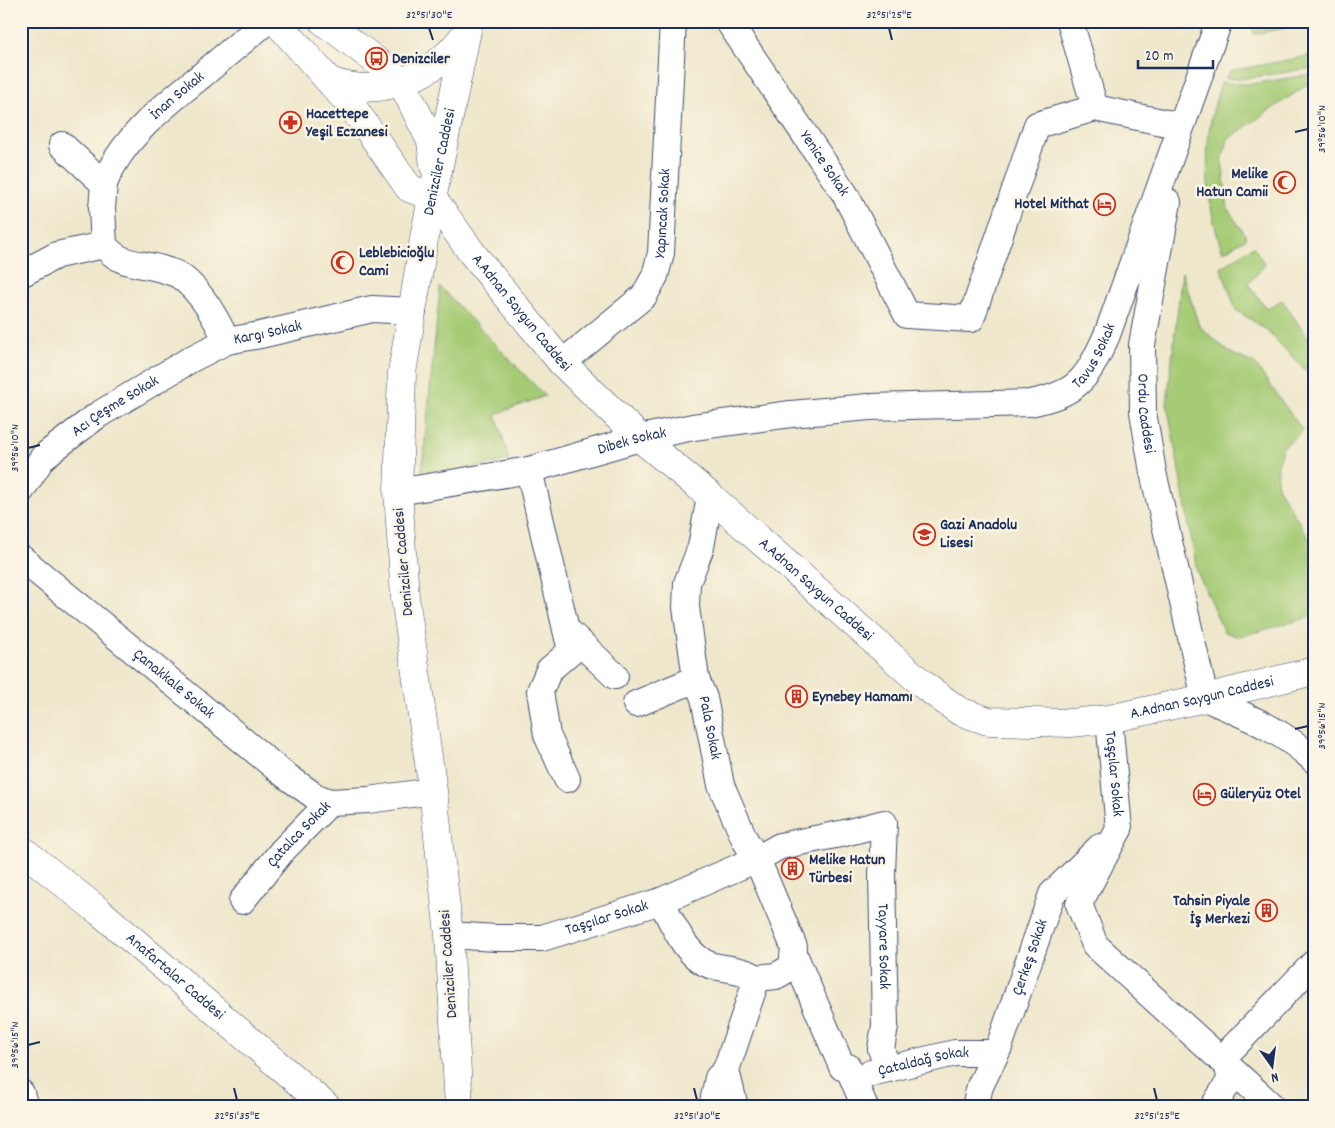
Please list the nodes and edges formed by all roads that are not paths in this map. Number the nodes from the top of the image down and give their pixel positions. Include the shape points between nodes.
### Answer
1 (267, 21) edge
2 (276, 21) edge
3 (323, 21) edge
4 (673, 21) edge
5 (728, 21) edge
6 (1070, 21) edge
7 (1218, 21) edge
8 (468, 26) edge
9 (330, 81) junction
10 (399, 82) junction
11 (1095, 108) junction
12 (1181, 126) junction
13 (62, 145) dead end
14 (104, 184) junction
15 (432, 197) junction
16 (104, 245) junction
17 (21, 274) edge
18 (413, 311) junction
19 (226, 341) junction
20 (562, 362) junction
21 (869, 407) joint
22 (640, 438) junction
23 (529, 470) junction
24 (21, 491) edge
25 (398, 492) junction
26 (710, 496) junction
27 (21, 558) edge
28 (566, 629) junction
29 (1314, 671) edge
30 (615, 676) dead end
31 (696, 679) junction
32 (1204, 698) junction
33 (636, 704) dead end
34 (1109, 719) junction
35 (1314, 760) edge
36 (567, 779) dead end
37 (433, 791) junction
38 (330, 802) junction
39 (884, 823) joint
40 (1119, 829) junction
41 (21, 849) edge
42 (757, 859) junction
43 (242, 901) dead end
44 (661, 901) junction
45 (449, 935) junction
46 (794, 951) junction
47 (1314, 964) edge
48 (757, 978) junction
49 (996, 1053) junction
50 (1224, 1062) junction
51 (888, 1069) junction
52 (726, 1070) junction
53 (853, 1077) junction
54 (21, 1093) edge
55 (25, 1107) edge
56 (327, 1107) edge
57 (459, 1107) edge
58 (712, 1107) edge
59 (735, 1107) edge
60 (865, 1107) edge
61 (975, 1107) edge
62 (1212, 1107) edge
63 (1274, 1107) edge

1 - 14 street, İnan Sokak via 138,132 113,164
2 - 9 main road
3 - 10 main road via 376,59
4 - 20 street, Yapıncak Sokak via 661,253 655,276 644,296
5 - 11 street, Yenice Sokak via 845,194 907,315 971,318 1037,125
6 - 11 street
7 - 12 street
8 - 10 main road via 458,44 446,56 424,72
8 - 15 main road, Denizciler Caddesi
9 - 10 main road via 364,89
9 - 15 main road via 409,188
10 - 15 main road via 431,140 434,160
11 - 12 street
12 - 21 street, Tavus Sokak via 1107,335 1093,365 1081,381 1067,392 1030,403
12 - 32 street, Ordu Caddesi via 1142,345 1143,412 1153,472
13 - 14 street
14 - 16 street
15 - 18 main road, Denizciler Caddesi
15 - 20 main road, A.Adnan Saygun Caddesi via 472,253
16 - 17 street via 57,255
16 - 19 street, Kargı Sokak via 110,253 127,263 179,275 213,313
18 - 19 street, Kargı Sokak via 372,309
18 - 25 main road, Denizciler Caddesi via 402,373
19 - 24 street, Acı Çeşme Sokak via 98,415 43,458
20 - 22 main road, A.Adnan Saygun Caddesi
21 - 22 street, Dibek Sokak via 694,427
22 - 23 street, Dibek Sokak
22 - 26 main road, A.Adnan Saygun Caddesi
23 - 25 street, Dibek Sokak
23 - 28 street
25 - 37 main road, Denizciler Caddesi via 405,596
26 - 31 street, Pala Sokak via 701,547 687,583 686,607
26 - 34 main road, A.Adnan Saygun Caddesi via 926,687 959,711 1004,721 1071,723
27 - 38 street, Çanakkale Sokak via 282,772 316,797
28 - 30 street
28 - 36 street via 571,651 550,670 540,691 547,735
29 - 32 main road, A.Adnan Saygun Caddesi
31 - 33 street
31 - 42 street, Pala Sokak via 704,698 721,785
32 - 34 main road, A.Adnan Saygun Caddesi
32 - 35 street via 1286,737
34 - 40 street, Taşçılar Sokak
37 - 38 street, Çatalca Sokak
37 - 45 main road, Denizciler Caddesi
38 - 43 street, Çatalca Sokak via 282,851
39 - 42 street, Taşçılar Sokak via 780,846
39 - 51 street, Tayyare Sokak via 885,1026 882,1050
40 - 49 street, Çerkeş Sokak via 1052,894
40 - 50 street via 1078,904 1095,945
41 - 56 main road, Anafartalar Caddesi
42 - 44 street, Taşçılar Sokak
42 - 46 street, Pala Sokak
44 - 45 street, Taşçılar Sokak via 542,938
44 - 48 street via 699,961
45 - 57 main road, Denizciler Caddesi
46 - 48 street via 792,967 776,976
46 - 53 street, Pala Sokak via 842,1067 848,1067
47 - 50 street
48 - 52 street
49 - 51 street, Çataldağ Sokak via 955,1053
49 - 61 street, Çerkeş Sokak via 980,1086
50 - 62 street via 1231,1079
50 - 63 street
51 - 53 street, Çataldağ Sokak
52 - 58 street via 718,1078
52 - 59 street
53 - 60 street, Pala Sokak
54 - 55 street

